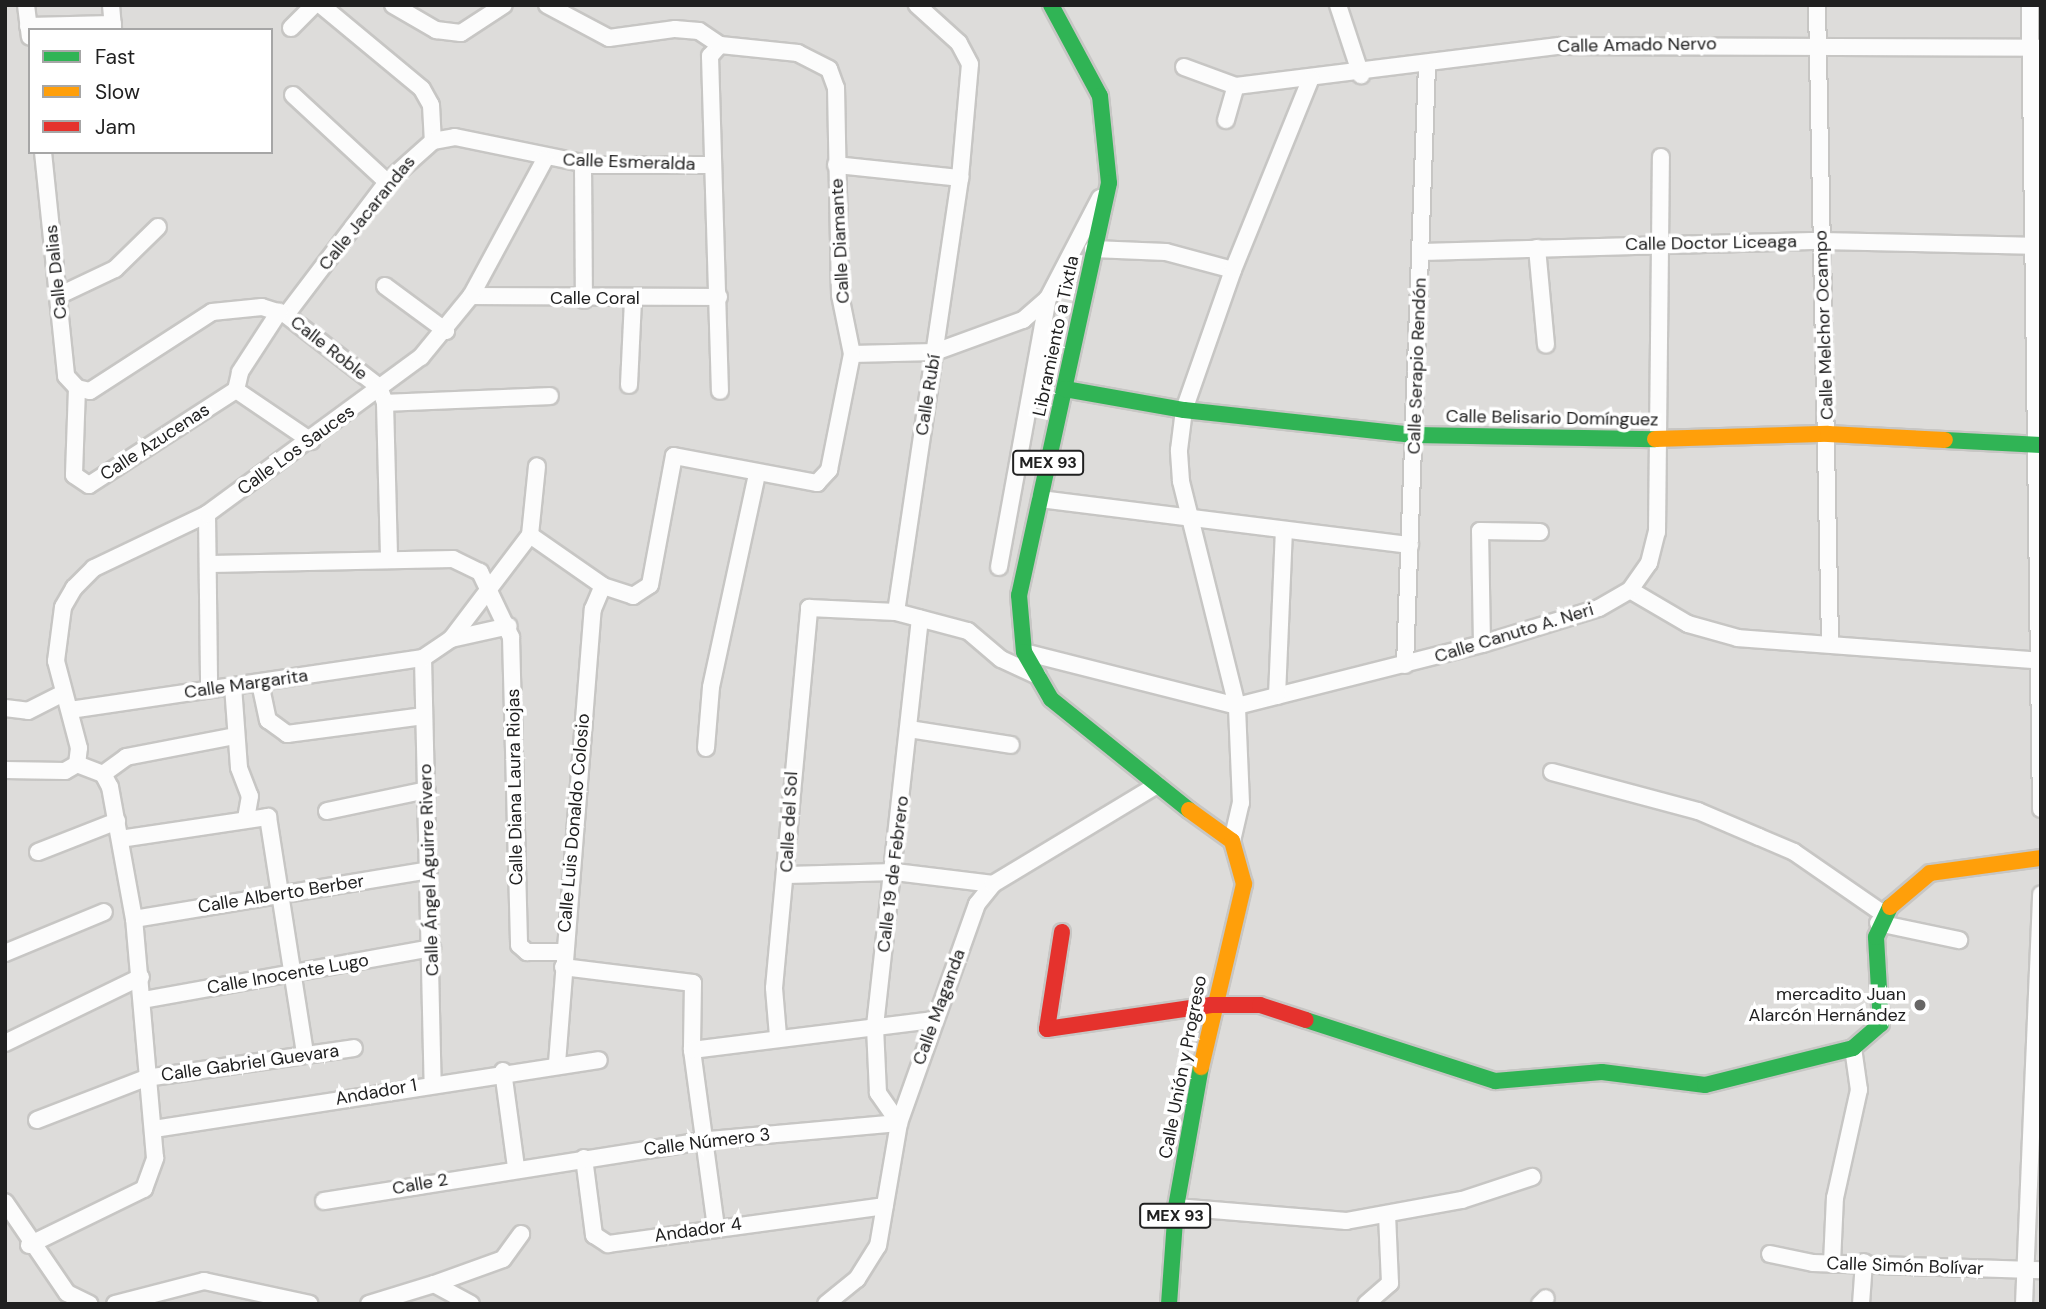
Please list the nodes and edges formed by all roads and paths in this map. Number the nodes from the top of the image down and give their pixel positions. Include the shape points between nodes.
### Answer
1 (26, 5) edge
2 (111, 5) edge
3 (314, 5) edge
4 (321, 5) edge
5 (393, 5) edge
6 (504, 5) edge
7 (547, 5) edge
8 (917, 5) edge
9 (1051, 5) edge
10 (1338, 5) edge
11 (1817, 5) edge
12 (2030, 5) edge
13 (113, 27) edge
14 (29, 28) edge
15 (92, 28) edge
16 (290, 28) dead end
17 (1816, 42) junction
18 (720, 45) junction
19 (2036, 48) edge
20 (1427, 66) junction
21 (1184, 67) dead end
22 (1361, 75) junction
23 (1311, 78) junction
24 (1236, 86) junction
25 (293, 95) dead end
26 (1226, 120) dead end
27 (433, 141) junction
28 (43, 154) edge
29 (1661, 157) dead end
30 (545, 159) junction
31 (583, 164) junction
32 (713, 165) junction
33 (836, 165) junction
34 (960, 178) junction
35 (387, 183) junction
36 (1109, 183) junction
37 (158, 227) dead end
38 (1821, 241) junction
39 (1662, 244) junction
40 (2038, 246) edge
41 (1537, 247) junction
42 (1093, 249) junction
43 (1422, 252) junction
44 (1233, 270) junction
45 (385, 286) dead end
46 (58, 296) junction
47 (471, 296) junction
48 (719, 297) junction
49 (1048, 298) junction
50 (633, 299) junction
51 (584, 300) junction
52 (282, 314) junction
53 (446, 331) junction
54 (1546, 345) dead end
55 (935, 352) junction
56 (852, 354) junction
57 (629, 385) dead end
58 (379, 387) junction
59 (77, 388) junction
60 (1065, 389) junction
61 (236, 390) junction
62 (720, 391) dead end
63 (550, 396) dead end
64 (385, 403) junction
65 (1184, 410) junction
66 (1828, 434) junction
67 (1414, 435) junction
68 (1657, 439) junction
69 (311, 441) junction
70 (2040, 445) edge
71 (537, 466) dead end
72 (757, 474) junction
73 (1040, 499) junction
74 (207, 514) junction
75 (1191, 519) junction
76 (1284, 531) junction
77 (1540, 532) dead end
78 (530, 535) junction
79 (1410, 545) junction
80 (389, 560) junction
81 (211, 564) junction
82 (999, 567) dead end
83 (603, 586) junction
84 (486, 589) junction
85 (1630, 590) junction
86 (896, 612) junction
87 (920, 618) junction
88 (509, 626) junction
89 (451, 639) junction
90 (1482, 644) junction
91 (1830, 644) junction
92 (1024, 652) junction
93 (423, 658) junction
94 (2039, 661) edge
95 (1405, 665) junction
96 (1038, 676) junction
97 (260, 683) junction
98 (233, 686) junction
99 (209, 688) junction
100 (63, 693) junction
101 (1277, 696) junction
102 (1237, 706) junction
103 (5, 708) edge
104 (69, 710) junction
105 (424, 716) junction
106 (909, 729) junction
107 (235, 736) junction
108 (1011, 745) dead end
109 (706, 748) dead end
110 (77, 764) junction
111 (5, 770) edge
112 (1552, 772) dead end
113 (103, 774) junction
114 (1157, 785) junction
115 (427, 790) junction
116 (2041, 809) edge
117 (327, 811) dead end
118 (246, 819) junction
119 (117, 821) junction
120 (120, 839) junction
121 (1233, 841) junction
122 (38, 852) dead end
123 (2041, 858) edge
124 (429, 870) junction
125 (895, 873) junction
126 (787, 875) junction
127 (993, 884) junction
128 (280, 894) junction
129 (2041, 894) edge
130 (104, 912) dead end
131 (1880, 918) junction
132 (134, 919) junction
133 (1062, 932) dead end
134 (1959, 940) dead end
135 (432, 948) junction
136 (5, 953) edge
137 (563, 959) junction
138 (291, 973) junction
139 (141, 978) junction
140 (143, 1000) junction
141 (1212, 1005) junction
142 (932, 1020) junction
143 (874, 1026) junction
144 (778, 1036) junction
145 (5, 1042) edge
146 (354, 1048) dead end
147 (1853, 1048) junction
148 (692, 1050) junction
149 (305, 1053) junction
150 (599, 1060) dead end
151 (557, 1063) junction
152 (503, 1071) junction
153 (146, 1078) junction
154 (433, 1083) junction
155 (37, 1120) dead end
156 (899, 1123) junction
157 (154, 1129) junction
158 (709, 1140) junction
159 (584, 1158) junction
160 (516, 1167) junction
161 (1532, 1177) dead end
162 (324, 1201) dead end
163 (5, 1202) edge
164 (884, 1206) junction
165 (1176, 1207) junction
166 (1387, 1215) junction
167 (716, 1227) junction
168 (521, 1234) dead end
169 (29, 1245) junction
170 (1770, 1254) dead end
171 (1864, 1262) junction
172 (1832, 1263) junction
173 (2033, 1270) edge
174 (434, 1284) junction
175 (85, 1302) edge
176 (115, 1304) edge
177 (310, 1304) edge
178 (369, 1304) edge
179 (471, 1304) edge
180 (826, 1304) edge
181 (1169, 1304) edge
182 (1366, 1304) edge
183 (1861, 1304) edge
184 (2024, 1304) edge

1 - 14 street
2 - 13 street
3 - 16 street
4 - 27 street via 422,89 431,105
5 - 6 street via 436,30 461,33
7 - 18 street, Calle Diamante via 609,38 675,29 699,31
8 - 34 street, Calle Rubí via 959,43 970,64
9 - 36 street, Libramiento a Tixtla / MEX 93 via 1100,96
10 - 22 street
11 - 17 street, Calle Melchor Ocampo
12 - 19 street
13 - 15 street
17 - 19 street, Calle Amado Nervo
17 - 20 street, Calle Amado Nervo via 1559,46
17 - 38 street, Calle Melchor Ocampo
18 - 32 street via 710,56
18 - 33 street, Calle Diamante via 798,53 828,69 836,88
19 - 40 street
20 - 22 street, Calle Amado Nervo
20 - 43 street, Calle Serapio Rendón
21 - 24 street
22 - 23 street, Calle Amado Nervo
23 - 24 street, Calle Amado Nervo
23 - 44 street
24 - 26 street
25 - 35 street
27 - 30 street via 455,137
27 - 35 street, Calle Jacarandas
28 - 46 street, Calle Dalias
29 - 39 street
30 - 31 street, Calle Esmeralda
30 - 47 street, Calle Los Sauces
31 - 32 street, Calle Esmeralda
31 - 51 street
32 - 48 street
33 - 34 street
33 - 56 street, Calle Diamante via 840,295
34 - 55 street, Calle Rubí
35 - 52 street, Calle Jacarandas
36 - 42 street, Libramiento a Tixtla / MEX 93
36 - 49 street
37 - 46 street via 115,269
38 - 39 street, Calle Doctor Liceaga
38 - 40 street, Calle Doctor Liceaga
38 - 66 street, Calle Melchor Ocampo
39 - 41 street, Calle Doctor Liceaga
39 - 68 street
40 - 70 street
41 - 43 street, Calle Doctor Liceaga
41 - 54 street
42 - 44 street via 1178,254
42 - 60 street, Libramiento a Tixtla / MEX 93
43 - 67 street, Calle Serapio Rendón
44 - 65 street
45 - 53 street
46 - 59 street, Calle Dalias via 66,376
47 - 51 street, Calle Coral
47 - 53 street, Calle Los Sauces
48 - 50 street, Calle Coral
48 - 62 street
49 - 55 street via 1023,320
49 - 82 street
50 - 51 street, Calle Coral
50 - 57 street
52 - 58 street, Calle Roble
52 - 59 street, Calle Roble via 235,308 212,312 90,391
52 - 61 street, Calle Jacarandas via 240,372
53 - 58 street, Calle Los Sauces
55 - 56 street
55 - 86 street, Calle Rubí
56 - 72 street via 824,479
58 - 64 street
58 - 69 street, Calle Los Sauces
59 - 61 street, Calle Azucenas via 74,475 89,485
60 - 65 street, Calle Belisario Domínguez
60 - 73 street, Libramiento a Tixtla / MEX 93
61 - 69 street
63 - 64 street
64 - 80 street
65 - 67 street, Calle Belisario Domínguez
65 - 75 street via 1181,470
66 - 68 street, Calle Belisario Domínguez
66 - 70 street, Calle Belisario Domínguez
66 - 91 street, Calle Melchor Ocampo
67 - 68 street, Calle Belisario Domínguez
67 - 79 street, Calle Serapio Rendón
68 - 85 street via 1657,532 1649,563
69 - 74 street, Calle Los Sauces
70 - 94 street
71 - 78 street
72 - 83 street via 674,457 650,585 633,596
72 - 109 street via 710,687
73 - 75 street
73 - 92 street, Libramiento a Tixtla / MEX 93 via 1019,595
74 - 81 street
74 - 100 street, Calle Los Sauces via 94,568 74,588 63,607 56,661
75 - 76 street
75 - 102 street
76 - 79 street
76 - 101 street
77 - 90 street via 1480,531
78 - 83 street
78 - 84 street
79 - 95 street, Calle Serapio Rendón
80 - 81 street
80 - 84 street via 468,563
81 - 99 street
83 - 137 street, Calle Luis Donaldo Colosio via 593,609
84 - 88 street
84 - 89 street
85 - 90 street, Calle Canuto A. Neri via 1599,608
85 - 91 street via 1688,624 1738,638
86 - 87 street
86 - 126 street, Calle del Sol via 809,608
87 - 96 street via 968,631 1001,659
87 - 106 street, Calle 19 de Febrero
88 - 89 street
88 - 137 street, Calle Diana Laura Riojas via 519,945 527,952
89 - 93 street
90 - 95 street, Calle Canuto A. Neri
91 - 94 street via 1897,655
92 - 96 street, Libramiento a Tixtla / MEX 93
92 - 102 street, Calle Canuto A. Neri
93 - 97 street, Calle Margarita
93 - 105 street, Calle Ángel Aguirre Rivero
94 - 116 street
95 - 101 street, Calle Canuto A. Neri
96 - 114 street, Libramiento a Tixtla / MEX 93 via 1051,699
97 - 98 street, Calle Margarita
97 - 105 street via 274,730 287,734
98 - 99 street, Calle Margarita
98 - 107 street
99 - 104 street, Calle Margarita
100 - 103 street via 28,711
100 - 104 street, Calle Los Sauces
101 - 102 street, Calle Canuto A. Neri
102 - 121 street via 1241,803
104 - 110 street, Calle Los Sauces
105 - 115 street, Calle Ángel Aguirre Rivero
106 - 108 street
106 - 125 street, Calle 19 de Febrero
107 - 113 street via 126,757
107 - 118 street via 250,796
110 - 111 street via 54,772
110 - 113 street
112 - 131 street via 1673,803 1794,852
113 - 119 street
114 - 121 street, Libramiento a Tixtla / MEX 93
114 - 127 street, Calle Maganda
115 - 117 street
115 - 124 street, Calle Ángel Aguirre Rivero
118 - 120 street
118 - 128 street via 268,817
119 - 120 street
119 - 122 street
120 - 132 street
121 - 141 street, Calle Unión y Progreso / MEX 93 via 1244,884
123 - 131 street via 1930,873
124 - 128 street, Calle Alberto Berber
124 - 135 street, Calle Ángel Aguirre Rivero
125 - 126 street
125 - 127 street
125 - 143 street, Calle 19 de Febrero
126 - 144 street, Calle del Sol via 774,988
127 - 142 street, Calle Maganda via 977,904
128 - 132 street, Calle Alberto Berber
128 - 138 street
129 - 173 street
130 - 136 street
131 - 134 street
131 - 147 street via 1881,1024
132 - 139 street
133 - 141 street via 1047,1029
135 - 138 street, Calle Inocente Lugo
135 - 154 street, Calle Ángel Aguirre Rivero
137 - 148 street, Calle Diana Laura Riojas via 693,983
137 - 151 street, Calle Luis Donaldo Colosio
138 - 140 street, Calle Inocente Lugo
138 - 149 street
139 - 140 street
139 - 145 street
140 - 153 street
141 - 147 street via 1260,1005 1517,1083 1602,1072 1705,1085
141 - 165 street, Calle Unión y Progreso / MEX 93
142 - 143 street
142 - 156 street, Calle Maganda
143 - 144 street
143 - 156 street, Calle 19 de Febrero via 878,1093
144 - 148 street
146 - 149 street, Calle Gabriel Guevara
147 - 172 street via 1858,1090 1835,1198
148 - 158 street
149 - 153 street, Calle Gabriel Guevara
150 - 151 street, Andador 1
151 - 152 street, Andador 1
152 - 154 street, Andador 1
152 - 160 street
153 - 155 street, Calle Gabriel Guevara
153 - 157 street
154 - 157 street, Andador 1
156 - 158 street, Calle Número 3
156 - 164 street, Calle Maganda
157 - 169 street via 153,1174 144,1189
158 - 159 street, Calle Número 3
158 - 167 street
159 - 160 street, Calle Número 3
159 - 167 street, Andador 4 via 599,1242
160 - 162 street, Calle 2
161 - 166 street
163 - 169 street
164 - 167 street, Andador 4
164 - 180 street, Calle Maganda via 870,1264
165 - 166 street via 1346,1221
165 - 181 street, Calle Unión y Progreso / MEX 93
166 - 182 street via 1390,1283
168 - 174 street via 503,1259
169 - 175 street
170 - 172 street, Calle Simón Bolívar
171 - 172 street, Calle Simón Bolívar
171 - 173 street, Calle Simón Bolívar
171 - 183 street
173 - 184 street
174 - 178 street
174 - 179 street
176 - 177 street via 204,1281

